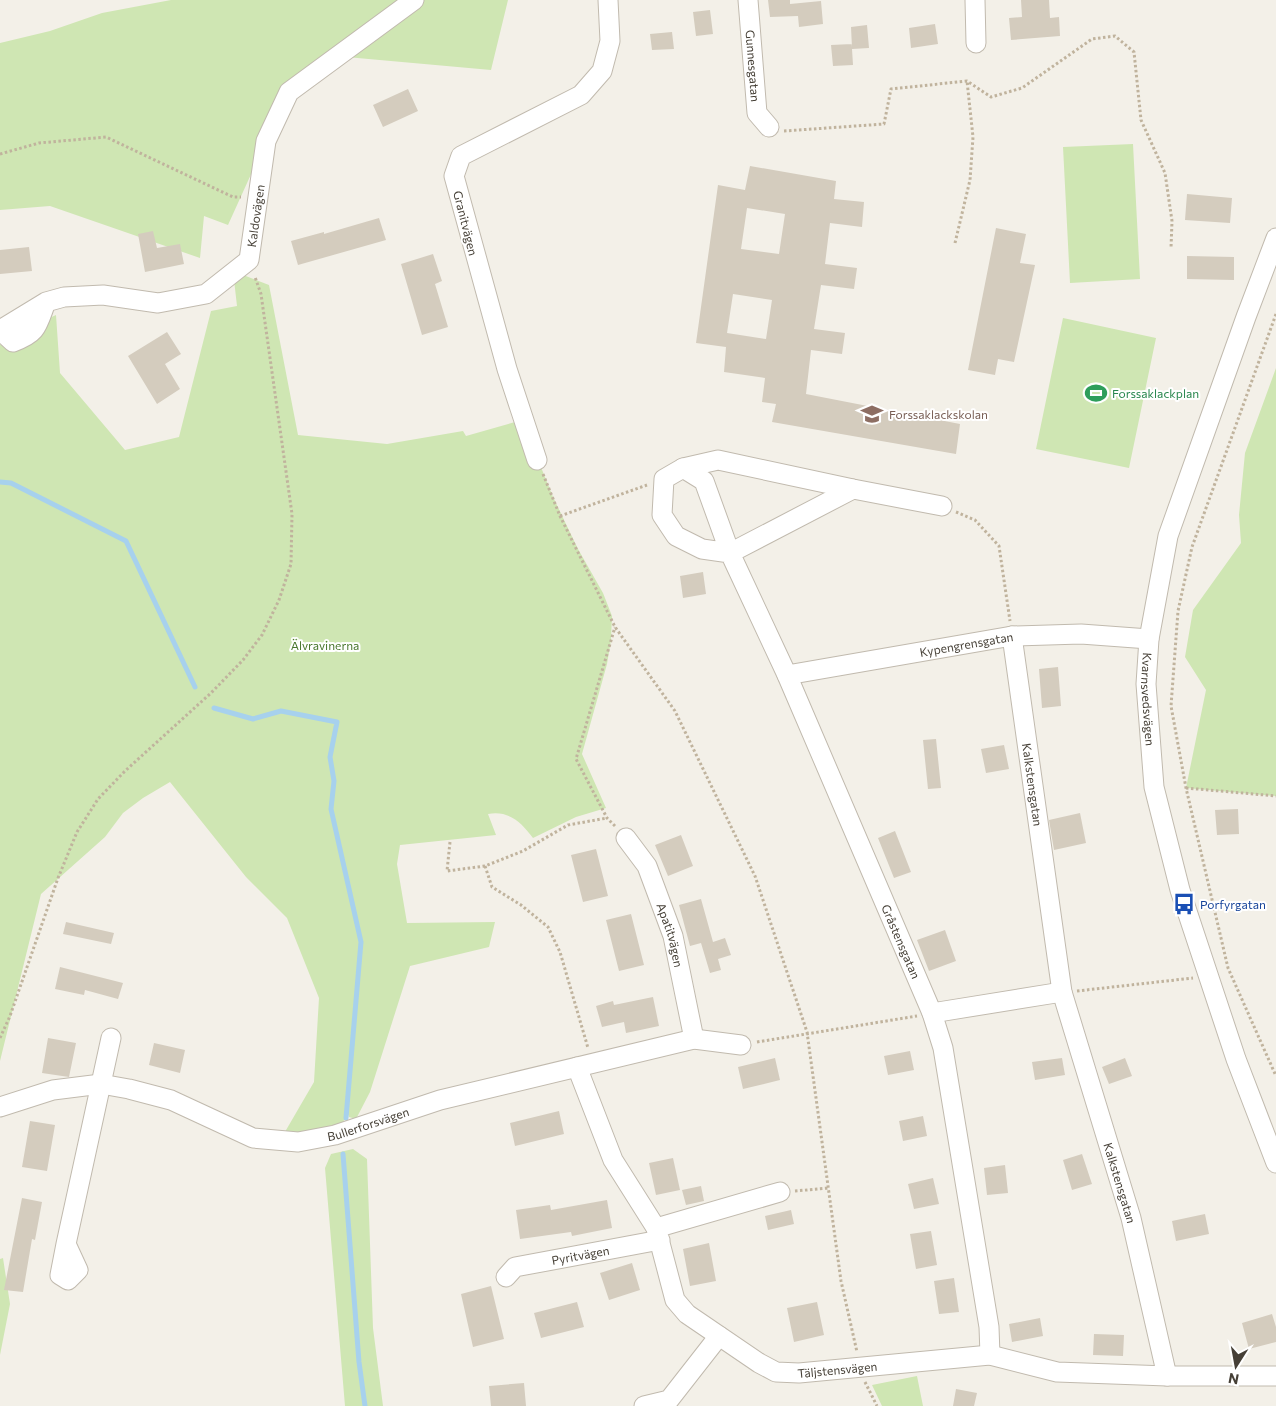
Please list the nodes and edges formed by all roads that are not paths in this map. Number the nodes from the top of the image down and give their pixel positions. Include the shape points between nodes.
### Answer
1 (414, 0) edge
2 (608, 0) edge
3 (748, 0) edge
4 (975, 0) edge
5 (976, 43) dead end
6 (769, 127) road end
7 (1276, 238) edge
8 (0, 330) edge
9 (538, 460) road end
10 (683, 468) junction
11 (853, 489) junction
12 (942, 506) road end
13 (730, 553) junction
14 (1012, 636) junction
15 (1149, 639) junction
16 (787, 675) junction
17 (626, 838) road end
18 (1062, 992) junction
19 (932, 1013) junction
20 (111, 1038) dead end
21 (694, 1039) junction
22 (741, 1045) road end
23 (584, 1065) junction
24 (101, 1084) junction
25 (0, 1108) edge
26 (1276, 1163) edge
27 (780, 1192) road end
28 (658, 1234) junction
29 (66, 1244) dead end
30 (506, 1277) dead end
31 (719, 1336) junction
32 (990, 1355) junction
33 (1167, 1376) junction
34 (1276, 1376) edge
35 (644, 1406) edge

1 - 8 street, Kaldovägen via 289,92 266,141 249,260 206,294 158,303 103,295 64,297 46,302 30,336 13,342
2 - 9 street, Granitvägen via 610,41 602,71 581,95 462,156 454,176 507,369
3 - 6 street, Gunnesgatan via 757,113
4 - 5 street
7 - 15 street, Kvarnsvedsvägen via 1168,536
10 - 11 street via 718,460
10 - 13 street, Gråstensgatan via 704,481
10 - 13 street via 664,480 662,515 676,536 702,549
11 - 12 street
11 - 13 street
13 - 16 street, Gråstensgatan
14 - 15 street, Kypengrensgatan via 1081,634
14 - 16 street, Kypengrensgatan
14 - 18 street, Kalkstensgatan
15 - 26 street, Kvarnsvedsvägen via 1146,684 1154,787 1180,890 1236,1059
16 - 19 street, Gråstensgatan
17 - 21 street, Apatitvägen via 647,866 673,936
18 - 19 street
18 - 33 street, Kalkstensgatan via 1131,1218
19 - 32 street, Gråstensgatan via 943,1048 989,1327
20 - 24 street
21 - 22 street, Bullerforsvägen
21 - 23 street, Bullerforsvägen
23 - 24 street, Bullerforsvägen via 440,1100 335,1135 298,1142 253,1138 171,1100
23 - 28 street, Täljstensvägen via 613,1160
24 - 25 street, Bullerforsvägen via 53,1090
24 - 29 street
27 - 28 street, Pyritvägen
28 - 30 street, Pyritvägen via 514,1267
28 - 31 street, Täljstensvägen via 674,1300 687,1314
31 - 32 street, Täljstensvägen via 776,1372 799,1373
31 - 35 street via 669,1400
32 - 33 street, Täljstensvägen via 1057,1372
33 - 34 street, Täljstensvägen

